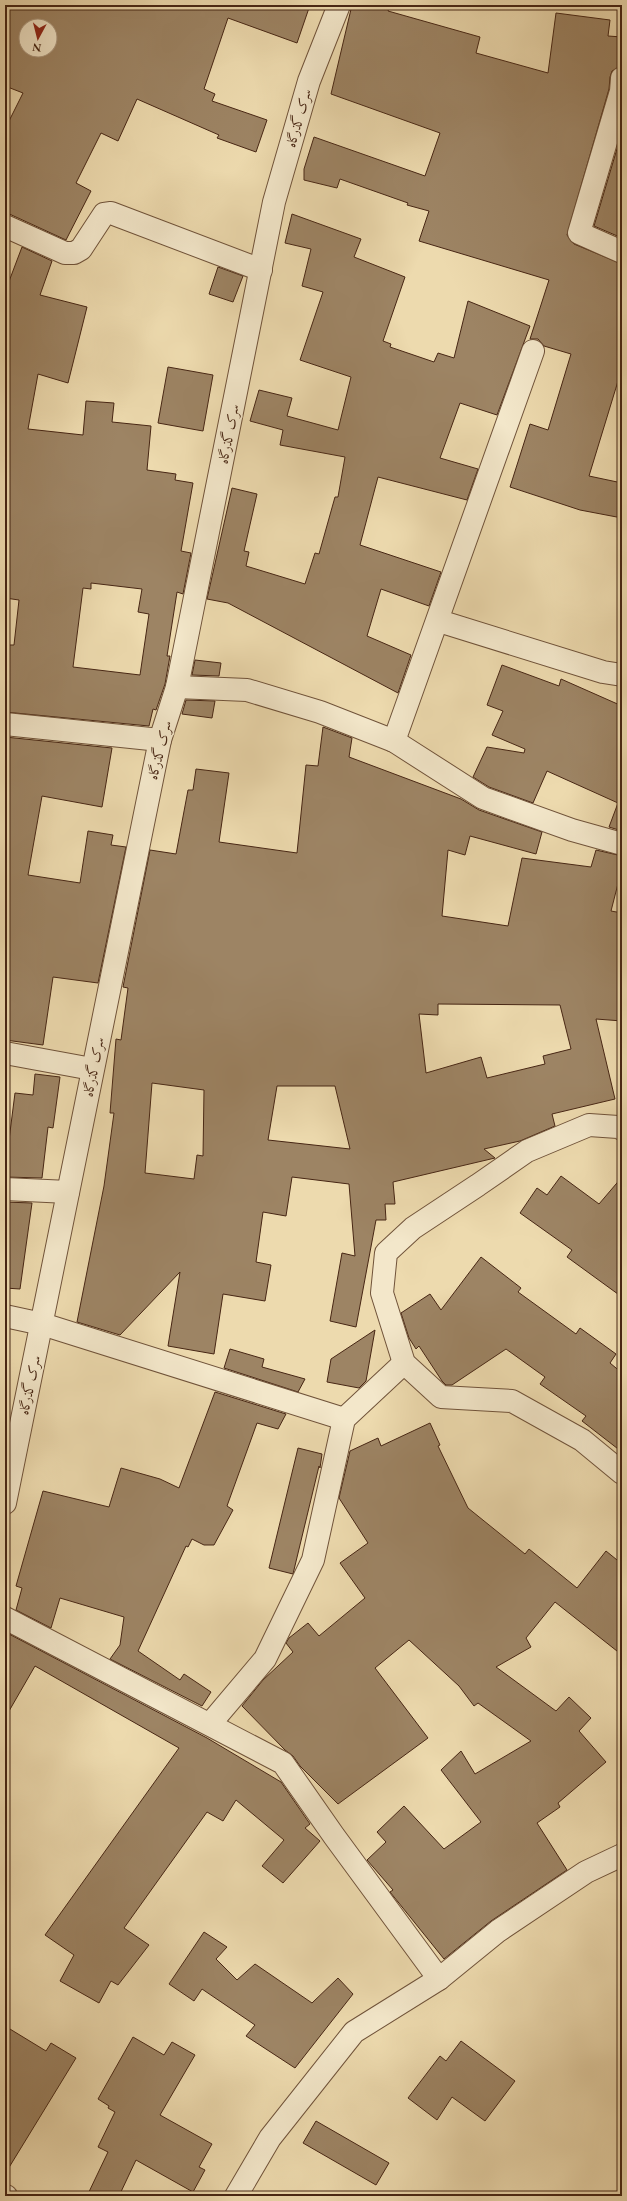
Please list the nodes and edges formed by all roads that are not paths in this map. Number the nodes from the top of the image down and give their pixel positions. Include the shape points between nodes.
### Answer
1 (339, 5) edge
2 (622, 78) edge
3 (5, 226) edge
4 (622, 252) edge
5 (261, 270) junction
6 (534, 351) dead end
7 (439, 620) junction
8 (622, 675) edge
9 (177, 686) junction
10 (5, 724) edge
11 (160, 740) junction
12 (394, 741) junction
13 (622, 844) edge
14 (5, 1053) edge
15 (92, 1069) junction
16 (622, 1128) edge
17 (5, 1189) edge
18 (68, 1192) junction
19 (5, 1316) edge
20 (42, 1324) junction
21 (404, 1363) junction
22 (344, 1419) junction
23 (622, 1473) edge
24 (5, 1503) edge
25 (5, 1618) edge
26 (210, 1724) junction
27 (622, 1855) edge
28 (440, 1979) junction
29 (236, 2196) edge

1 - 5 street, سرک گذرگاه via 309,80 274,202
2 - 4 street via 621,91 579,233
3 - 5 street via 64,253 74,253 81,249 104,214 111,213
5 - 9 street, سرک گذرگاه
6 - 7 street
7 - 8 street via 603,672
7 - 12 street
9 - 11 street, سرک گذرگاه
9 - 12 street via 247,690 320,712
10 - 11 street
11 - 15 street, سرک گذرگاه
12 - 13 street via 483,798 572,830
14 - 15 street
15 - 18 street, سرک گذرگاه
16 - 21 street via 589,1126 527,1151 413,1228 386,1253 382,1293
17 - 18 street
18 - 20 street, سرک گذرگاه
19 - 20 street
20 - 22 street
20 - 24 street, سرک گذرگاه
21 - 22 street
21 - 23 street via 441,1397 512,1400 582,1440
22 - 26 street via 313,1560 265,1659
25 - 26 street
26 - 28 street via 283,1763
27 - 28 street via 580,1876 498,1931
28 - 29 street via 354,2032 270,2138

